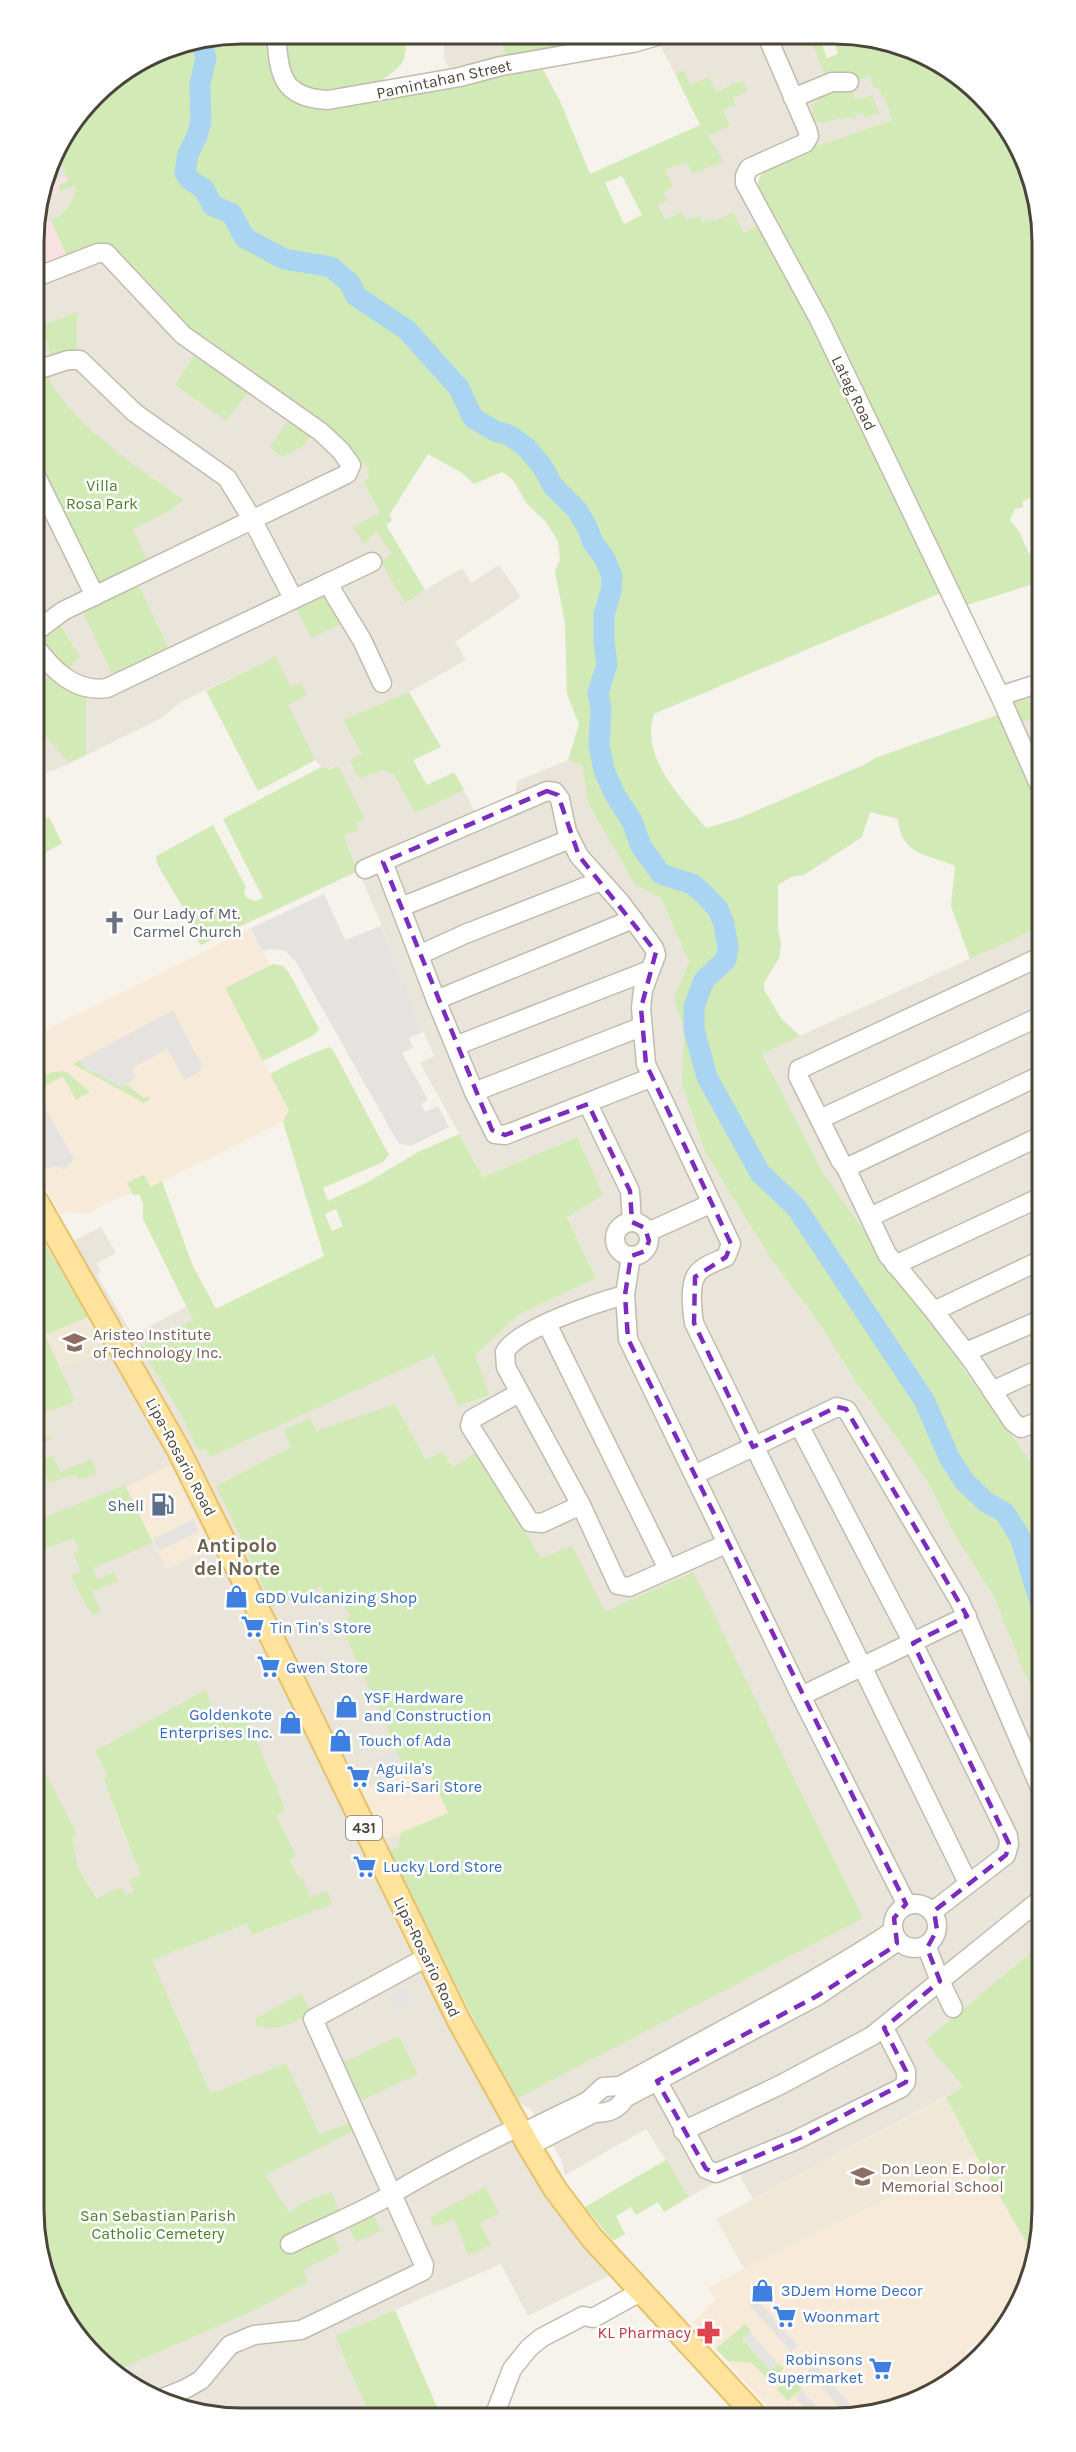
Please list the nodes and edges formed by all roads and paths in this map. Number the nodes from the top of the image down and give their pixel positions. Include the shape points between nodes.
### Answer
1 (277, 44) edge
2 (627, 44) edge
3 (770, 44) edge
4 (849, 82) dead end
5 (793, 98) junction
6 (44, 274) edge
7 (44, 368) edge
8 (44, 492) edge
9 (252, 519) junction
10 (372, 562) dead end
11 (329, 582) junction
12 (95, 596) junction
13 (293, 598) junction
14 (44, 625) edge
15 (44, 657) edge
16 (382, 683) dead end
17 (1032, 686) edge
18 (1000, 696) junction
19 (1032, 768) edge
20 (570, 839) junction
21 (383, 862) junction
22 (365, 869) dead end
23 (600, 881) junction
24 (401, 907) junction
25 (633, 919) junction
26 (419, 955) junction
27 (1032, 960) edge
28 (650, 970) junction
29 (436, 1000) junction
30 (1032, 1020) edge
31 (641, 1028) junction
32 (455, 1046) junction
33 (650, 1078) junction
34 (1032, 1079) edge
35 (474, 1092) junction
36 (588, 1104) junction
37 (820, 1119) junction
38 (1032, 1140) edge
39 (846, 1168) junction
40 (1032, 1201) edge
41 (710, 1204) junction
42 (44, 1214) edge
43 (870, 1217) junction
44 (640, 1227) junction
45 (631, 1256) junction
46 (1032, 1264) edge
47 (895, 1265) junction
48 (625, 1295) junction
49 (934, 1311) junction
50 (1032, 1323) edge
51 (547, 1324) junction
52 (966, 1352) junction
53 (1032, 1374) edge
54 (992, 1391) junction
55 (519, 1393) junction
56 (1032, 1424) edge
57 (799, 1425) junction
58 (753, 1447) junction
59 (694, 1475) junction
60 (581, 1505) junction
61 (726, 1544) junction
62 (668, 1569) junction
63 (967, 1616) junction
64 (913, 1643) junction
65 (862, 1667) junction
66 (801, 1696) junction
67 (1032, 1769) edge
68 (968, 1883) junction
69 (907, 1905) junction
70 (1032, 1906) edge
71 (932, 1912) junction
72 (896, 1936) junction
73 (926, 1945) junction
74 (427, 1957) junction
75 (940, 1981) junction
76 (954, 2008) dead end
77 (884, 2028) junction
78 (654, 2075) junction
79 (683, 2131) junction
80 (523, 2136) junction
81 (392, 2193) junction
82 (290, 2244) dead end
83 (637, 2288) junction
84 (170, 2395) edge
85 (497, 2409) edge
86 (749, 2409) edge

1 - 2 street, Pamintahan Street via 280,66 293,91 309,99 328,100
3 - 5 street, Latag Road
4 - 5 street via 832,82
5 - 18 street, Latag Road via 807,129 807,140 749,168 745,183 820,321
6 - 9 street via 106,253 183,335 321,432 350,462 347,474
7 - 9 street via 80,360 135,413 227,478
8 - 12 street
9 - 12 street
9 - 13 street
10 - 11 street
11 - 13 street
11 - 16 street
12 - 14 street
13 - 15 street via 106,688 77,685
17 - 18 street
18 - 19 street, Latag Road
20 - 21 street via 560,799 555,792 547,791
20 - 23 street
20 - 24 street
21 - 22 street
21 - 24 street
23 - 25 street
23 - 26 street
24 - 26 street
25 - 28 street via 656,952
25 - 29 street
26 - 29 street
27 - 37 street via 800,1069 798,1078
28 - 31 street via 643,990
28 - 32 street
29 - 32 street
30 - 37 street
31 - 33 street
31 - 35 street
32 - 35 street
33 - 36 street
33 - 41 street
34 - 39 street
35 - 36 street via 498,1136
36 - 44 street via 630,1191
37 - 39 street
38 - 43 street
39 - 43 street
40 - 47 street
41 - 44 street
41 - 58 street via 730,1239 730,1249 726,1257 697,1273 692,1299 694,1323
42 - 74 main road, Lipa-Rosario Road / 431 via 183,1458
43 - 47 street
44 - 45 street via 649,1242 645,1251
44 - 45 street via 621,1226 616,1236 621,1251
45 - 48 street
46 - 49 street
47 - 49 street
48 - 51 street
48 - 59 street via 628,1339
49 - 52 street
50 - 52 street
51 - 55 street via 518,1337 505,1352 506,1367
51 - 62 street
52 - 54 street
53 - 54 street
54 - 56 street via 1017,1426
55 - 60 street
55 - 60 street via 472,1419 470,1426 530,1521 542,1523
57 - 58 street
57 - 63 street via 837,1407 847,1410
57 - 64 street
58 - 59 street
58 - 65 street
59 - 61 street
60 - 62 street via 618,1585 629,1587
61 - 62 street
61 - 66 street
63 - 64 street
63 - 67 street
64 - 65 street
64 - 68 street via 1010,1844 1006,1854
65 - 66 street
65 - 68 street
66 - 69 street
68 - 71 street
69 - 71 street via 923,1905
69 - 72 street via 892,1924
70 - 75 street
71 - 73 street via 937,1930
72 - 73 street via 915,1948
72 - 78 street
73 - 75 street
74 - 80 main road, Lipa-Rosario Road / 431 via 474,2052
74 - 81 street via 313,2019
75 - 76 street
75 - 77 street
77 - 79 street via 846,2051
77 - 79 street via 906,2071 901,2088 794,2141 716,2173 706,2169
78 - 79 street
78 - 80 street via 622,2092 603,2087 591,2107
80 - 81 street via 472,2149
80 - 83 main road, Lipa-Rosario Road / 431 via 568,2207
81 - 82 street
81 - 84 street via 424,2265 423,2271 302,2330 254,2335 230,2345 201,2380
83 - 85 street via 587,2308 583,2316 541,2338 520,2358
83 - 86 main road, Lipa-Rosario Road / 431

